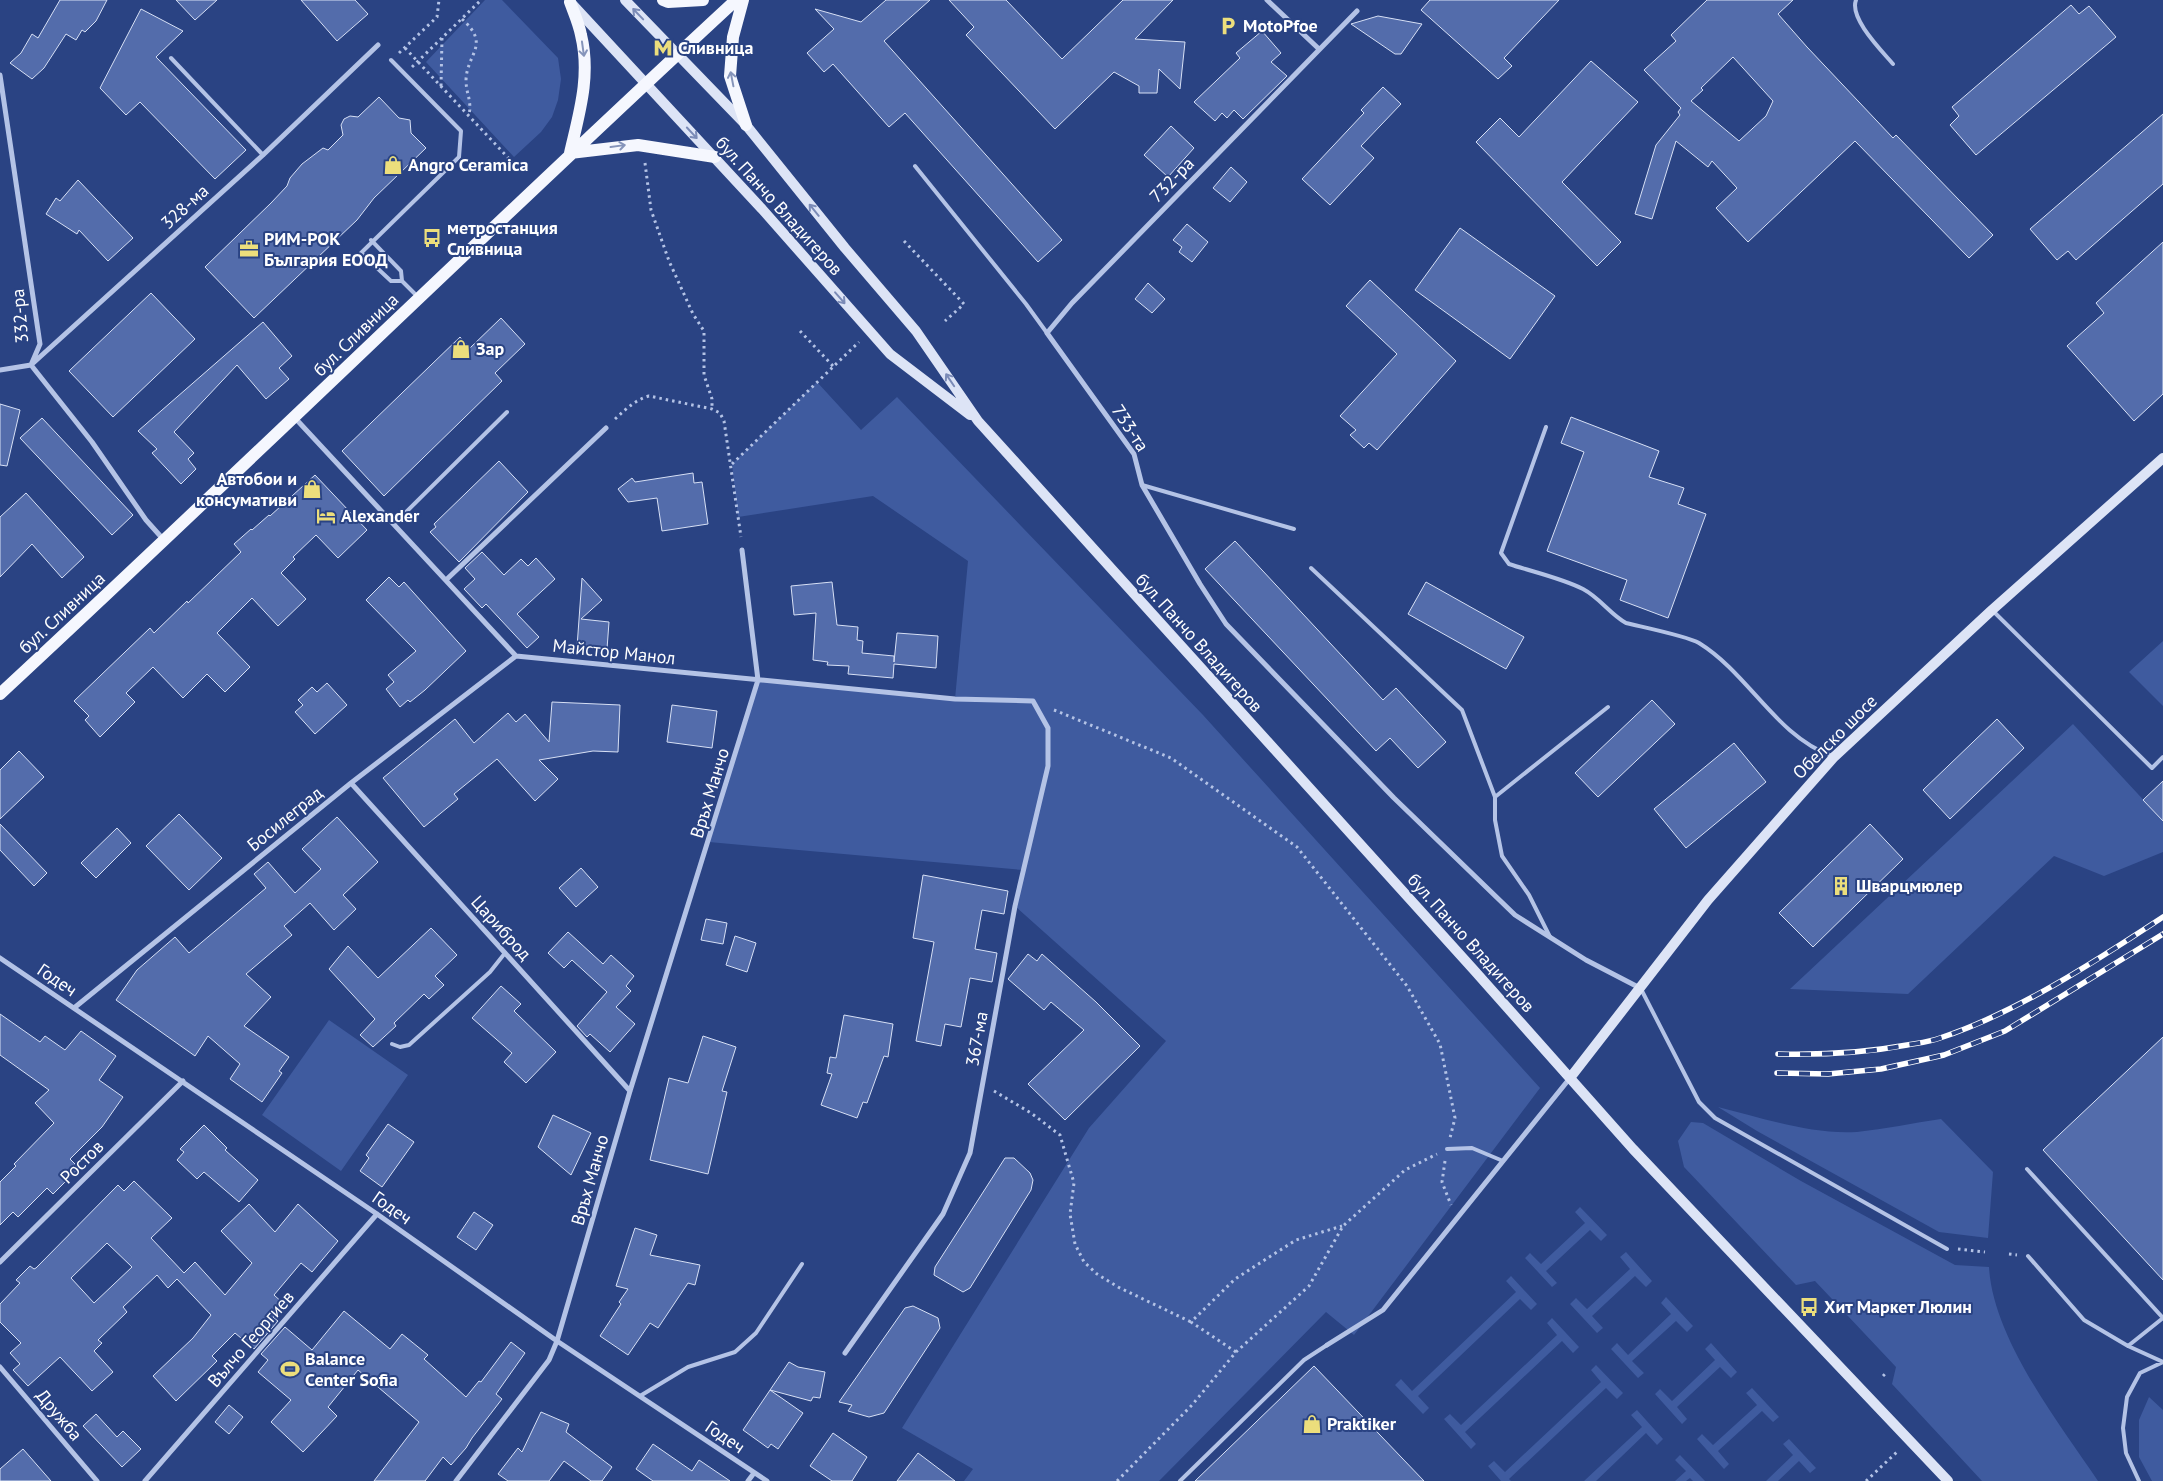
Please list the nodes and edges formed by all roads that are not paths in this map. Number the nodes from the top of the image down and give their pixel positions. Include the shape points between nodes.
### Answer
1 (625, 0) edge
2 (663, 0) edge
3 (703, 0) edge
4 (736, 0) edge
5 (743, 0) edge
6 (1267, 0) edge
7 (1856, 0) edge
8 (569, 1) edge
9 (1357, 12) dead end
10 (378, 45) dead end
11 (1319, 49) junction
12 (677, 54) junction
13 (171, 58) dead end
14 (391, 60) road end
15 (1893, 64) dead end
16 (0, 75) edge
17 (646, 83) junction
18 (746, 125) junction
19 (570, 153) junction
20 (264, 155) junction
21 (715, 158) junction
22 (915, 166) dead end
23 (371, 240) junction
24 (402, 281) junction
25 (419, 299) junction
26 (1047, 333) junction
27 (31, 365) junction
28 (0, 370) edge
29 (507, 412) dead end
30 (295, 418) junction
31 (978, 421) junction
32 (1546, 427) dead end
33 (606, 428) road end
34 (2163, 458) edge
35 (1142, 485) junction
36 (394, 524) junction
37 (1294, 529) dead end
38 (165, 542) junction
39 (742, 550) road end
40 (1311, 568) dead end
41 (446, 580) junction
42 (1992, 610) junction
43 (516, 656) junction
44 (758, 680) junction
45 (0, 694) edge
46 (1033, 701) joint
47 (1608, 707) dead end
48 (1834, 757) junction
49 (2163, 757) edge
50 (351, 783) junction
51 (1495, 797) junction
52 (1550, 938) junction
53 (505, 953) junction
54 (0, 958) edge
55 (1641, 988) junction
56 (74, 1008) junction
57 (392, 1044) dead end
58 (1570, 1078) junction
59 (183, 1081) junction
60 (630, 1091) junction
61 (1448, 1149) road end
62 (1503, 1161) junction
63 (2027, 1169) dead end
64 (377, 1214) junction
65 (1947, 1248) dead end
66 (2028, 1256) dead end
67 (0, 1262) edge
68 (802, 1264) dead end
69 (2163, 1318) edge
70 (557, 1341) junction
71 (1327, 1345) joint
72 (2128, 1346) junction
73 (845, 1353) dead end
74 (2163, 1362) edge
75 (0, 1367) edge
76 (640, 1396) junction
77 (754, 1472) junction
78 (97, 1481) edge
79 (145, 1481) edge
80 (456, 1481) edge
81 (748, 1481) edge
82 (767, 1481) edge
83 (1180, 1481) edge
84 (1948, 1481) edge
85 (2139, 1481) edge

12 -> 1 street, бул. Панчо Владигеров
2 - 3 main road
4 - 12 main road, бул. Сливница
18 -> 5 main road via 730,76 733,38
6 - 11 street
7 - 15 lane via 1858,21
8 - 17 street, бул. Панчо Владигеров
8 -> 19 main road via 581,34 586,66 583,99
9 - 11 street, 732-ра
10 - 20 street, 328-ма
11 - 26 street, 732-ра via 1072,303
12 - 17 main road, бул. Сливница
12 - 18 street, бул. Панчо Владигеров
13 - 20 lane
14 - 23 lane via 461,131 459,157
16 - 27 street, 332-ра via 40,344
17 - 19 main road, бул. Сливница
17 -> 21 street, бул. Панчо Владигеров
31 -> 18 street, бул. Панчо Владигеров via 916,331
19 -> 21 main road via 638,145
19 - 25 main road, бул. Сливница
20 - 27 street, 328-ма
21 -> 31 street, бул. Панчо Владигеров via 890,354
22 - 26 lane
23 - 24 lane via 401,271
23 - 24 lane via 361,253 391,281
24 - 25 lane
25 - 30 main road, бул. Сливница
26 - 35 street, 733-та via 1134,454
27 - 28 street
27 - 38 street, 332-ра
29 - 36 lane
30 - 36 street
30 - 38 main road, бул. Сливница
31 - 58 street, бул. Панчо Владигеров
32 - 48 lane via 1501,553 1504,560 1583,589 1626,623 1698,642 1742,680 1799,739
33 - 41 street
34 - 42 street, Обелско шосе
35 - 37 lane
35 - 52 street, 733-та via 1226,624 1408,812 1515,915
36 - 41 street
38 - 45 main road, бул. Сливница
39 - 44 street, Връх Манчо
40 - 51 lane via 1462,710
41 - 43 street
42 - 48 street, Обелско шосе
42 - 49 lane via 2152,768
43 - 44 street, Майстор Манол
43 - 50 street, Босилеград
44 - 46 street, Майстор Манол via 955,699
44 - 60 street, Връх Манчо
46 - 73 street, 367-ма via 1048,728 1048,766 1015,906 970,1153 942,1214
47 - 51 lane
48 - 55 street, Обелско шосе via 1708,900
50 - 53 street, Цариброд
50 - 56 street, Босилеград
51 - 52 lane via 1495,820 1502,856 1529,895
52 - 55 street, 733-та
53 - 57 lane via 490,972 409,1045 400,1047
53 - 60 street, Цариброд
54 - 56 street, Годеч
55 - 58 street, Обелско шосе
55 - 65 lane via 1699,1102 1715,1118
56 - 59 street, Годеч
58 - 62 street
58 - 84 street, бул. Панчо Владигеров via 1633,1149
59 - 64 street, Годеч
59 - 67 street, Ростов
60 - 70 street, Връх Манчо
61 - 62 lane via 1472,1148
62 - 71 street via 1383,1310
63 - 69 lane
64 - 70 street, Годеч
64 - 79 street, Вълчо Георгиев
66 - 72 lane via 2084,1320
68 - 76 lane via 756,1333 735,1352 688,1367
69 - 72 lane
70 - 76 street, Годеч
70 - 80 street, Връх Манчо via 549,1360
71 - 83 lane via 1304,1360
72 - 74 lane
74 - 85 lane via 2140,1373 2126,1397 2123,1428 2126,1453
75 - 78 street, Дружба
76 - 77 street, Годеч
77 - 81 street
77 - 82 street, Годеч

